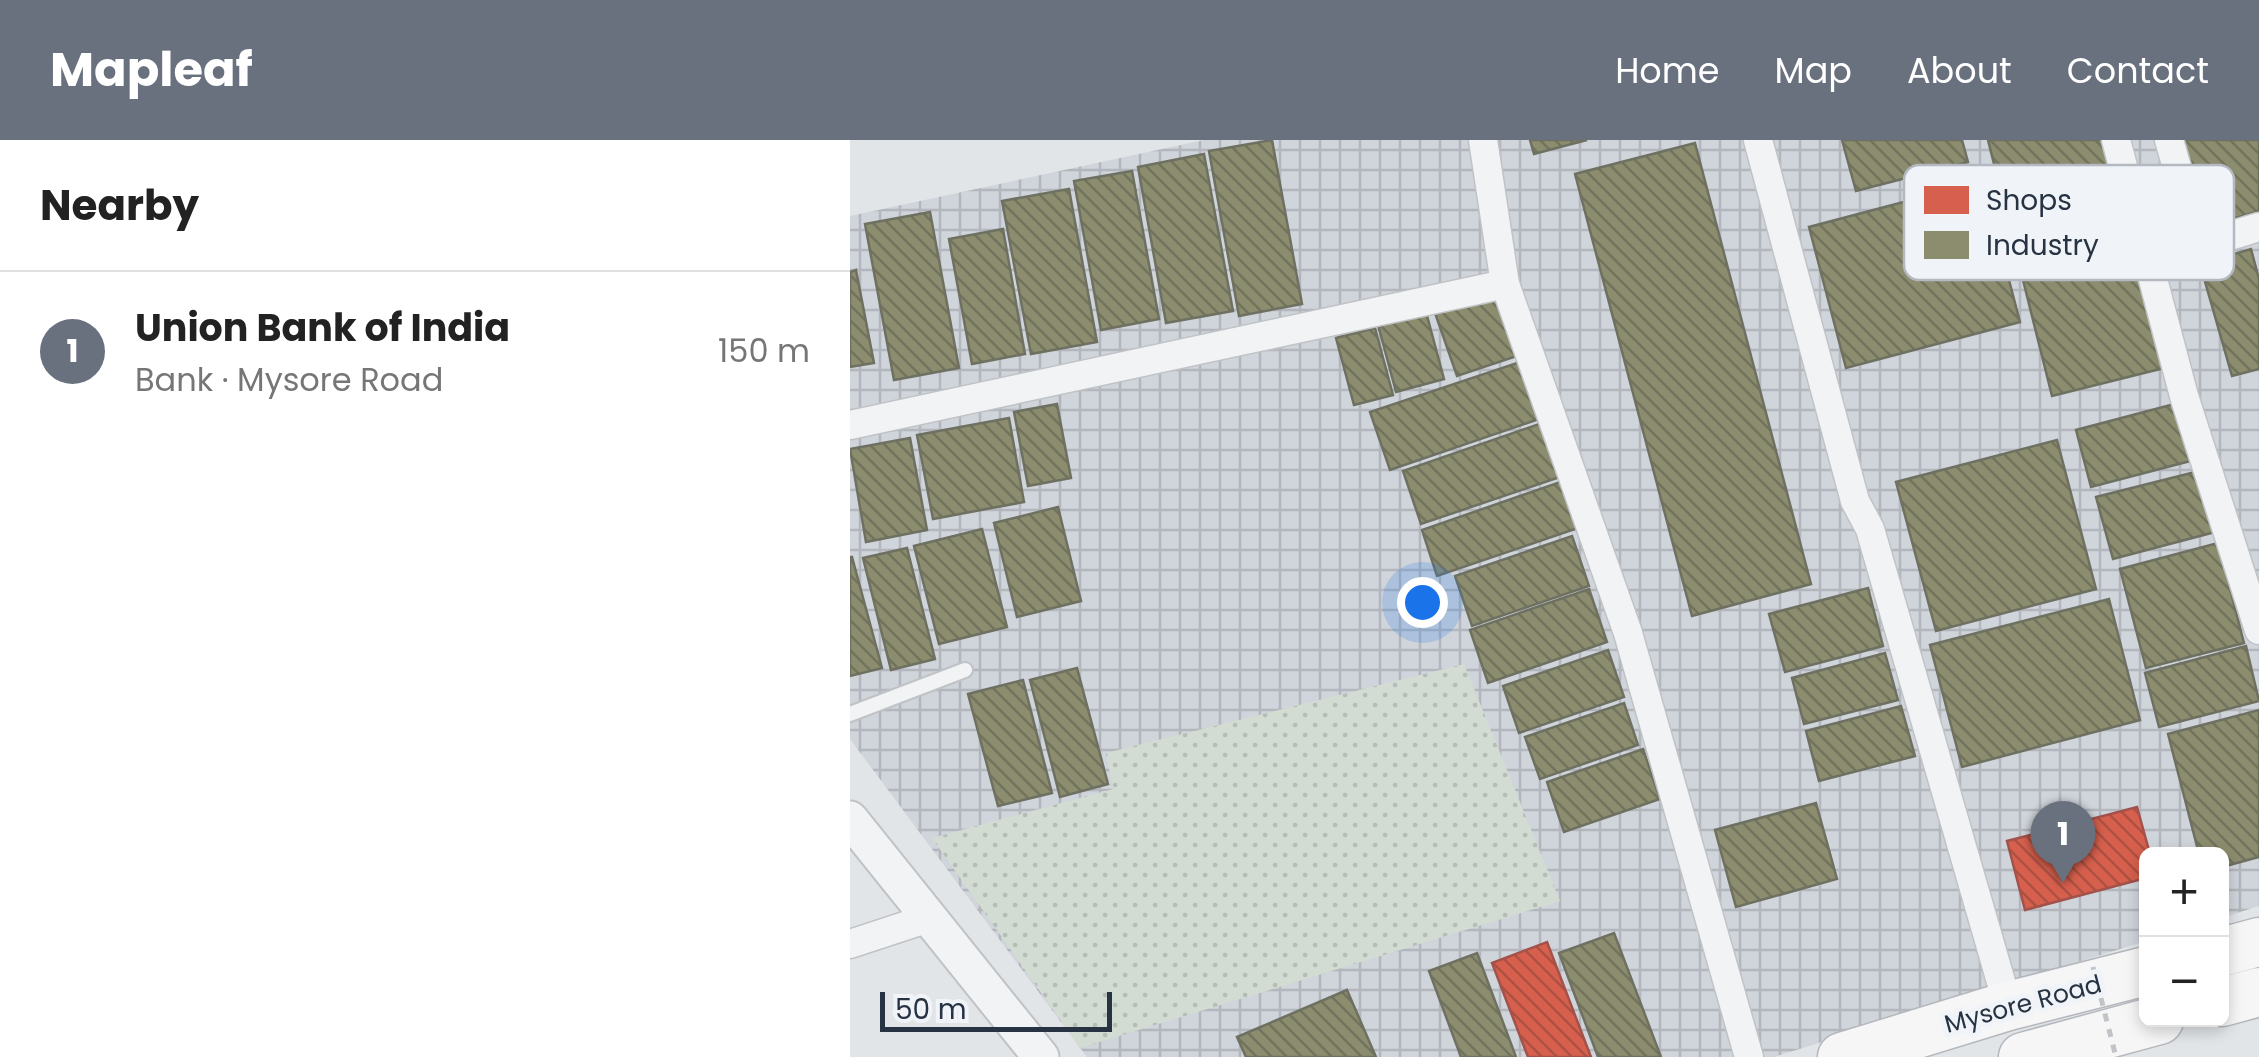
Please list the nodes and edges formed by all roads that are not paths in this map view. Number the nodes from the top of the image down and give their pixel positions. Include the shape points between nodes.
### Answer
1 (1484, 140) edge
2 (1758, 140) edge
3 (2116, 140) edge
4 (2169, 140) edge
5 (2123, 165) edge
6 (2176, 165) edge
7 (2259, 227) edge
8 (2234, 233) edge
9 (2153, 280) edge
10 (1505, 284) junction
11 (850, 425) edge
12 (2259, 630) edge
13 (965, 670) dead end
14 (850, 714) edge
15 (850, 819) edge
16 (929, 918) junction
17 (2259, 942) edge
18 (850, 944) edge
19 (2229, 950) edge
20 (2139, 973) edge
21 (2259, 992) edge
22 (2229, 1000) edge
23 (2008, 1006) junction
24 (2139, 1025) edge
25 (1040, 1057) edge
26 (1749, 1057) edge
27 (1842, 1057) edge
28 (2023, 1057) edge

1 - 10 street
2 - 23 street via 1855,501 1870,529
3 - 5 street
4 - 6 street
7 - 8 street
9 - 12 street
10 - 11 street
10 - 26 street via 1628,633
13 - 14 lane
15 - 16 street
16 - 18 street
16 - 25 street
17 - 19 highway
20 - 23 highway, Mysore Road
21 - 22 highway
23 - 27 highway, Mysore Road
24 - 28 highway, Mysore Road

